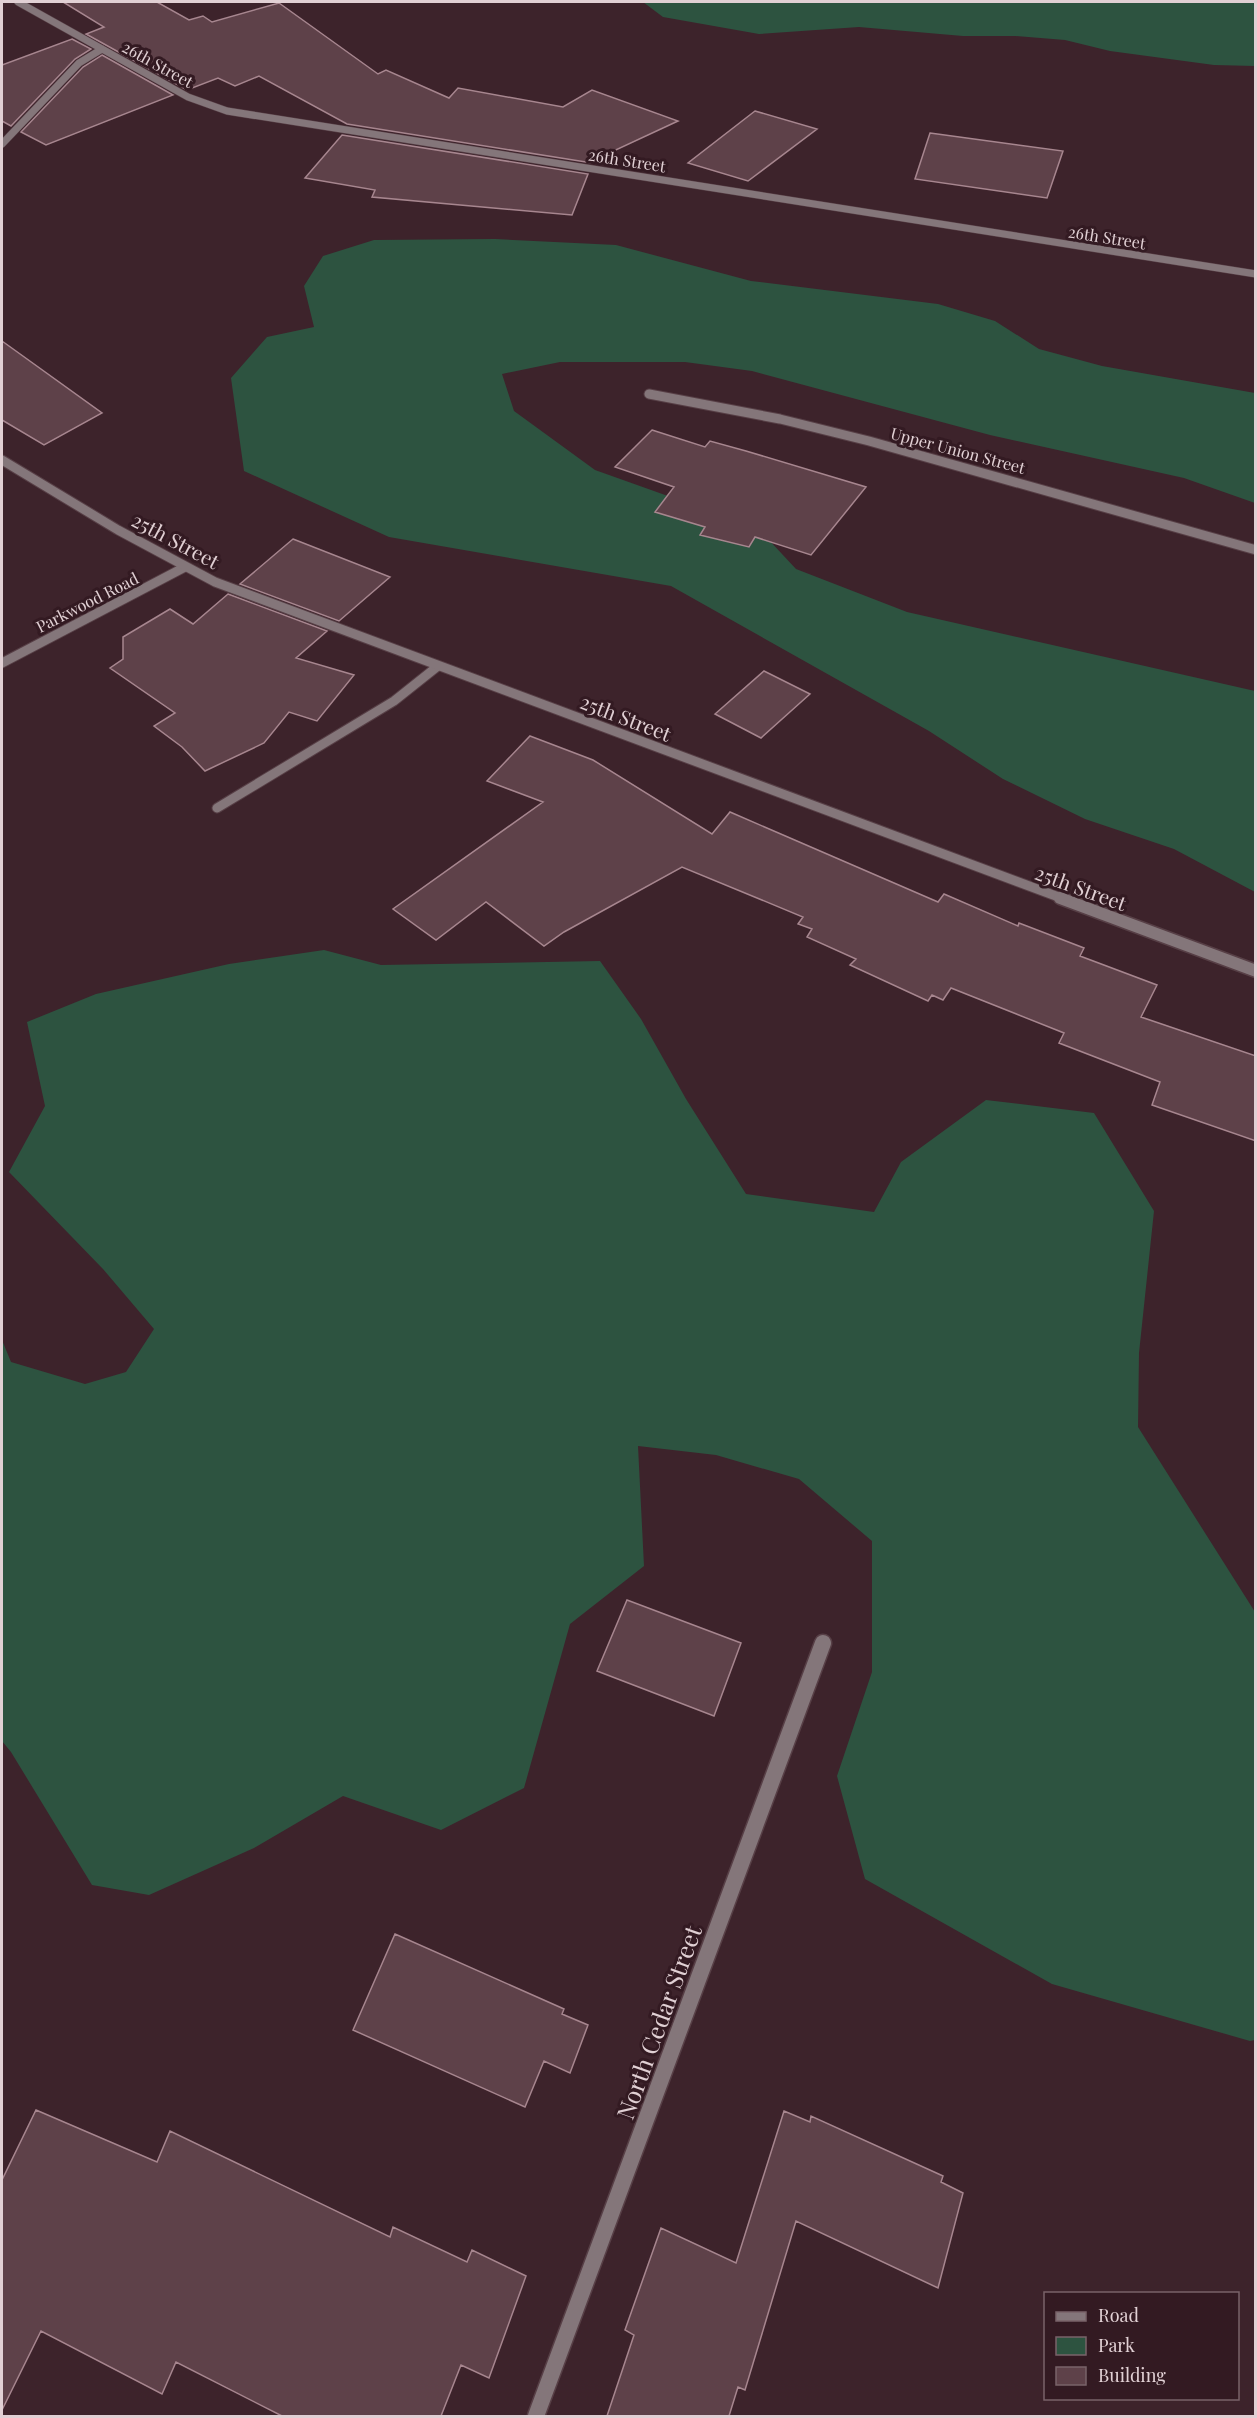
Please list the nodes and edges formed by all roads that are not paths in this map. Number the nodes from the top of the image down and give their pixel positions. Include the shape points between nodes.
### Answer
1 (18, 2) edge
2 (102, 49) junction
3 (2, 144) edge
4 (1256, 274) edge
5 (649, 394) dead end
6 (2, 460) edge
7 (1256, 550) edge
8 (185, 567) junction
9 (2, 663) edge
10 (438, 666) junction
11 (217, 808) dead end
12 (1256, 970) edge
13 (823, 1643) dead end
14 (536, 2416) edge

1 - 2 street, 26th Street
2 - 3 street via 79,63
2 - 4 street, 26th Street via 188,97 226,111
5 - 7 street, Upper Union Street via 869,441
6 - 8 street, 25th Street
8 - 9 street, Parkwood Road
8 - 10 street, 25th Street via 258,599
10 - 11 street via 394,700
10 - 12 street, 25th Street
13 - 14 street, North Cedar Street

